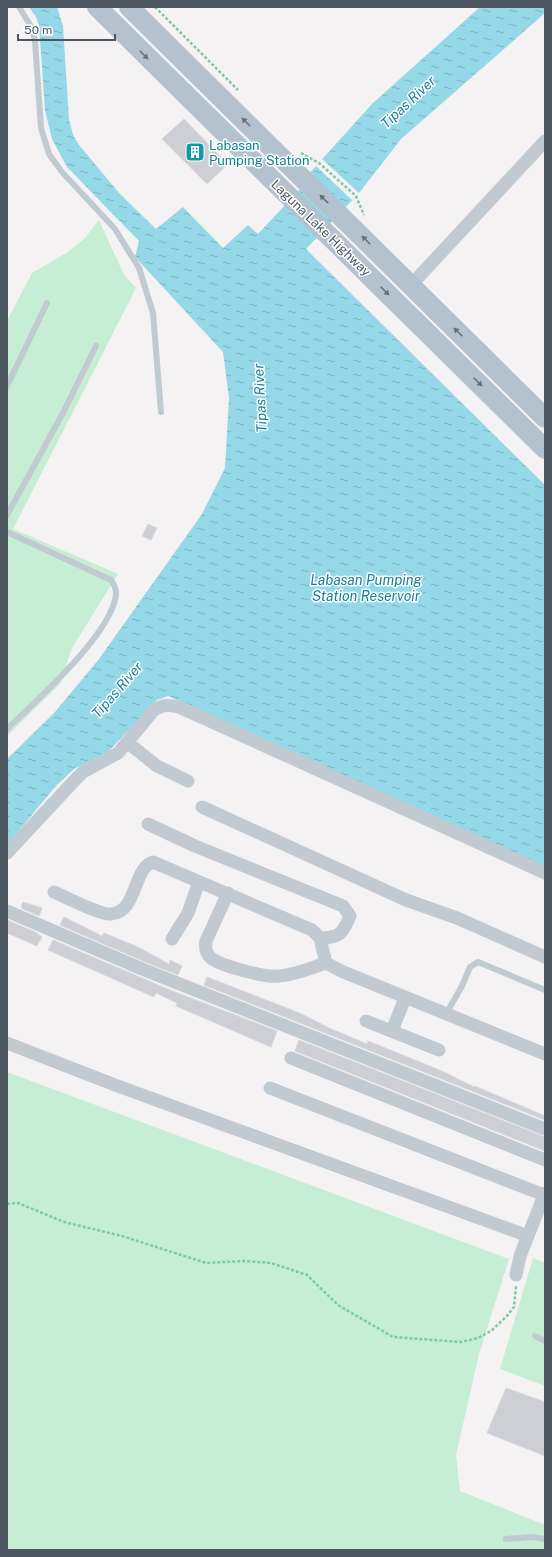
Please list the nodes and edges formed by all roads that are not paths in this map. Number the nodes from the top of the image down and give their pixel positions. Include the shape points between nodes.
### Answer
1 (19, 7) edge
2 (97, 7) edge
3 (129, 7) edge
4 (545, 141) edge
5 (411, 285) junction
6 (47, 303) dead end
7 (96, 346) dead end
8 (7, 386) edge
9 (161, 412) dead end
10 (545, 418) edge
11 (545, 449) edge
12 (7, 515) edge
13 (7, 532) edge
14 (7, 729) edge
15 (127, 742) junction
16 (188, 781) dead end
17 (202, 807) dead end
18 (148, 824) dead end
19 (7, 853) edge
20 (545, 873) edge
21 (199, 882) junction
22 (54, 892) dead end
23 (228, 893) junction
24 (7, 911) edge
25 (320, 938) junction
26 (172, 939) dead end
27 (545, 957) edge
28 (326, 963) junction
29 (545, 990) edge
30 (405, 998) junction
31 (446, 1014) junction
32 (366, 1021) dead end
33 (392, 1032) junction
34 (7, 1042) edge
35 (439, 1050) dead end
36 (545, 1054) edge
37 (291, 1058) dead end
38 (270, 1088) dead end
39 (545, 1129) edge
40 (545, 1160) edge
41 (544, 1194) edge
42 (528, 1236) junction
43 (516, 1275) road end
44 (535, 1336) dead end
45 (545, 1341) edge
46 (506, 1539) dead end
47 (545, 1539) edge

1 - 9 lane via 32,28 35,41 41,128 48,154 114,229 139,268 153,313
2 -> 11 main road, Laguna Lake Highway
5 -> 3 main road, Laguna Lake Highway
4 - 5 street
10 -> 5 main road, Laguna Lake Highway
6 - 8 lane
7 - 12 lane via 63,413
13 - 14 lane via 111,580 116,593 100,631 52,686
15 - 16 street via 157,766
15 - 19 street via 118,753 79,776
15 - 20 street via 160,706 179,707
17 - 27 street via 406,900 457,918
18 - 25 street via 195,846 343,906 350,916 341,933
21 - 22 street via 153,862 148,863 144,866 133,895 123,909 111,915
21 - 23 street
21 - 26 street via 188,913
23 - 25 street via 312,930
23 - 28 street via 206,941 205,949 211,958 232,967 277,977
24 - 39 street via 142,969
25 - 28 street
28 - 30 street
29 - 31 lane via 478,962 470,967
30 - 31 street
30 - 33 street
31 - 36 street
32 - 33 street
33 - 35 street
34 - 42 street via 115,1085
37 - 40 street
38 - 41 street
41 - 42 street
42 - 43 street
44 - 45 lane
46 - 47 lane

